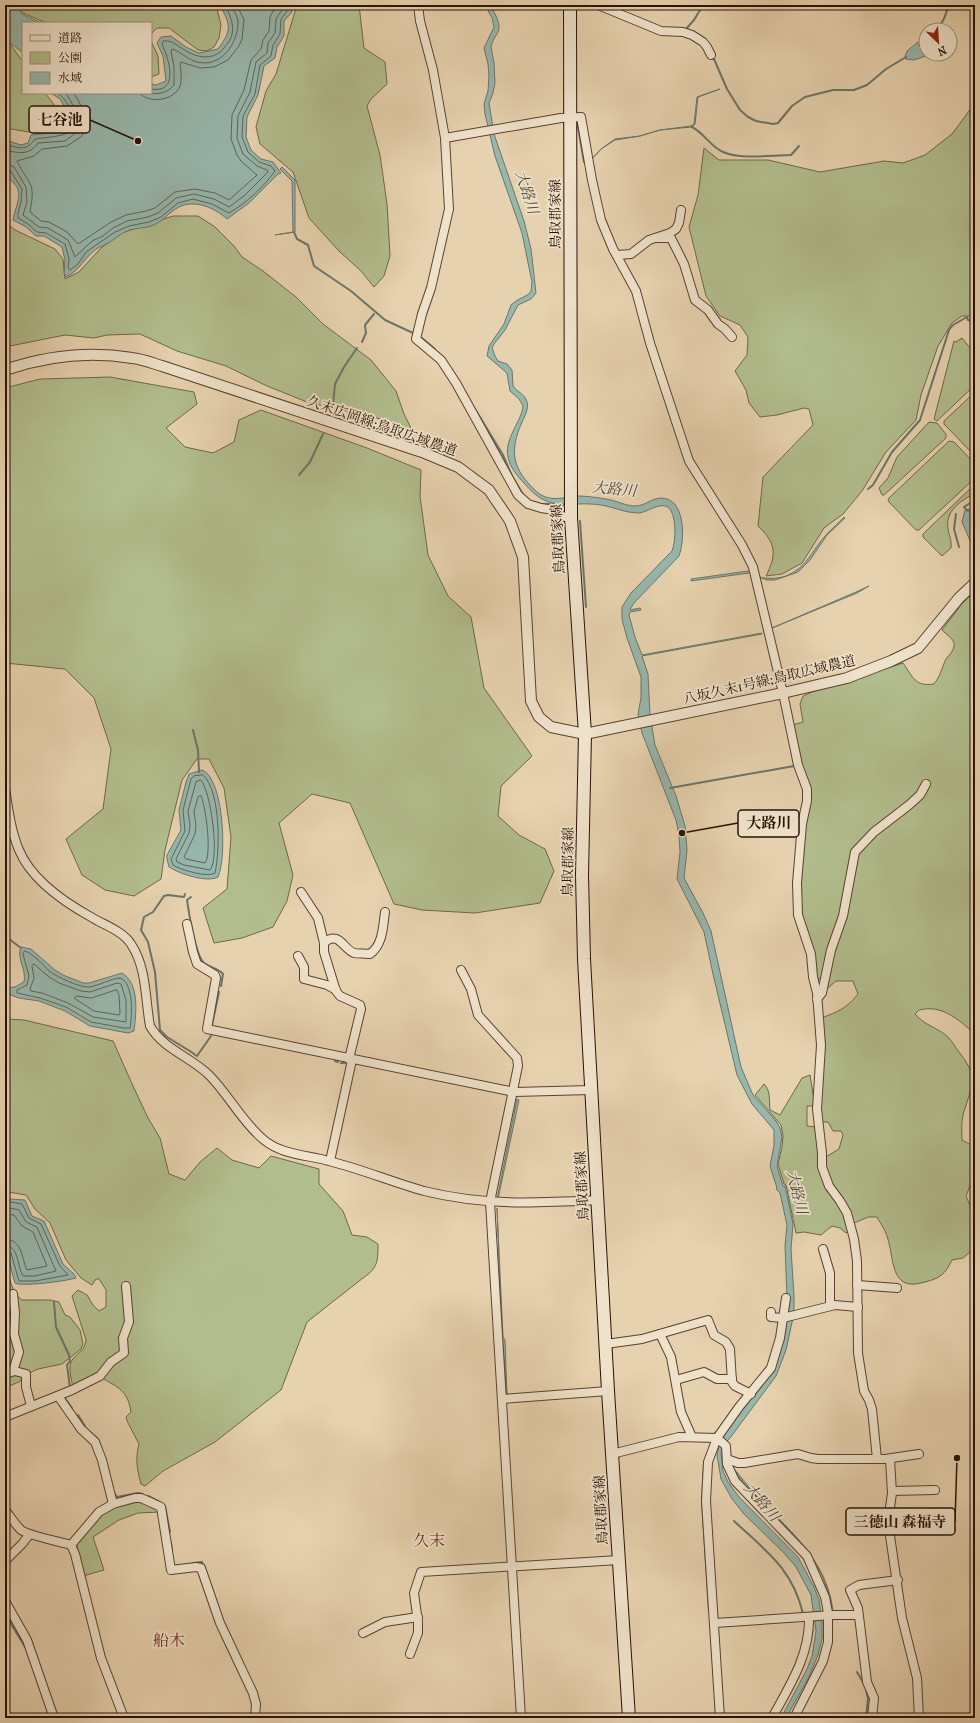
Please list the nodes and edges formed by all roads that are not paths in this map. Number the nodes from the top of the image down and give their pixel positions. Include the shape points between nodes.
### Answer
1 (418, 5) edge
2 (570, 5) edge
3 (598, 5) edge
4 (711, 55) dead end
5 (570, 118) junction
6 (445, 138) junction
7 (681, 210) dead end
8 (655, 238) junction
9 (617, 255) junction
10 (732, 337) dead end
11 (5, 370) edge
12 (571, 513) junction
13 (975, 583) edge
14 (783, 693) junction
15 (585, 734) junction
16 (926, 784) dead end
17 (5, 788) edge
18 (301, 892) dead end
19 (385, 912) dead end
20 (187, 924) dead end
21 (324, 944) junction
22 (298, 956) dead end
23 (461, 970) dead end
24 (336, 990) junction
25 (817, 999) junction
26 (350, 1059) junction
27 (591, 1090) junction
28 (514, 1092) junction
29 (330, 1161) junction
30 (599, 1200) junction
31 (490, 1202) junction
32 (823, 1249) dead end
33 (858, 1285) junction
34 (126, 1286) dead end
35 (897, 1288) dead end
36 (13, 1294) dead end
37 (786, 1298) dead end
38 (830, 1306) junction
39 (858, 1307) junction
40 (771, 1312) dead end
41 (783, 1318) junction
42 (660, 1334) junction
43 (606, 1344) junction
44 (15, 1371) junction
45 (5, 1374) edge
46 (732, 1379) junction
47 (676, 1380) junction
48 (608, 1391) junction
49 (751, 1394) junction
50 (58, 1396) junction
51 (502, 1398) junction
52 (31, 1406) junction
53 (5, 1417) edge
54 (692, 1437) junction
55 (718, 1439) junction
56 (612, 1454) junction
57 (919, 1454) dead end
58 (727, 1459) junction
59 (877, 1459) junction
60 (890, 1459) junction
61 (935, 1490) dead end
62 (892, 1491) junction
63 (113, 1504) junction
64 (5, 1510) edge
65 (29, 1535) junction
66 (71, 1545) junction
67 (5, 1560) edge
68 (619, 1560) junction
69 (511, 1567) junction
70 (898, 1580) junction
71 (5, 1601) edge
72 (828, 1615) junction
73 (858, 1615) junction
74 (418, 1617) junction
75 (809, 1617) junction
76 (715, 1623) junction
77 (363, 1633) dead end
78 (410, 1654) dead end
79 (54, 1718) edge
80 (124, 1718) edge
81 (254, 1718) edge
82 (521, 1718) edge
83 (629, 1718) edge
84 (720, 1718) edge
85 (772, 1718) edge
86 (794, 1718) edge
87 (872, 1718) edge
88 (918, 1718) edge

1 - 6 street
2 - 5 main road, 鳥取郡家線
3 - 4 street via 661,31 684,28 703,42
5 - 6 street
5 - 9 street via 581,117 601,218
5 - 12 main road, 鳥取郡家線
6 - 12 street via 448,215 416,339 441,360 518,495 528,504 554,510 561,516
7 - 8 street via 676,229
8 - 9 street via 631,254
8 - 10 street via 671,238 674,241 695,300 708,310
9 - 14 street via 636,291 650,343 689,461 753,567
11 - 15 street, 久末広岡線;鳥取広域農道 via 54,358 91,354 133,358 414,450 458,467 489,490 510,521 523,557 531,701 539,717 551,727
12 - 15 main road, 鳥取郡家線
13 - 14 street, 八坂久末1号線;鳥取広域農道 via 918,648 891,662 847,678
14 - 15 street, 八坂久末1号線;鳥取広域農道
14 - 25 street via 798,765 808,795 802,824 797,883 798,915 811,954
15 - 27 main road, 鳥取郡家線 via 582,875
16 - 25 street via 920,795 874,832 855,852 843,916 831,950 822,993
17 - 29 street via 19,849 33,872 72,905 122,934 137,954 143,975 150,1026 160,1041 209,1075 263,1140 282,1150
18 - 21 street via 318,918
19 - 21 street via 379,941 370,954 352,952 336,939 330,939
20 - 26 street via 197,964 216,978 207,1029
21 - 24 street via 324,952
22 - 24 street via 304,967 304,979
23 - 28 street via 472,989 478,1015 517,1058
24 - 26 street via 340,996 360,1005 361,1009
25 - 33 street via 821,1045 817,1109 822,1167 829,1186 847,1213 854,1239
26 - 28 street
26 - 29 street
27 - 28 street
27 - 30 main road, 鳥取郡家線
28 - 31 street
29 - 31 street via 425,1191
30 - 31 street via 527,1204
30 - 43 main road, 鳥取郡家線
31 - 51 street
32 - 38 street via 830,1272
33 - 35 street
33 - 39 street
34 - 50 street via 129,1322 124,1338 124,1353 111,1362 100,1376
36 - 44 street via 14,1334 19,1352
37 - 41 street
38 - 39 street
38 - 41 street
39 - 59 street via 858,1353 864,1391 872,1409
40 - 41 street via 771,1317
41 - 49 street via 771,1368
42 - 43 street
42 - 46 street via 708,1320 714,1335 726,1342 730,1349
42 - 47 street via 671,1357
43 - 48 main road, 鳥取郡家線
44 - 45 street
44 - 52 street via 26,1374 26,1387
46 - 47 street via 718,1379 704,1372
46 - 49 street via 735,1386
47 - 54 street via 681,1412
48 - 51 street
48 - 56 main road, 鳥取郡家線
49 - 55 street
50 - 52 street
50 - 63 street via 80,1429 95,1442
51 - 69 street
52 - 53 street
54 - 55 street
54 - 56 street via 679,1437
55 - 58 street via 726,1446
55 - 76 street via 708,1462 706,1501
56 - 68 main road, 鳥取郡家線
57 - 60 street
58 - 59 street via 744,1463 798,1454 818,1459
58 - 72 street via 731,1472 743,1491 807,1556 826,1597
59 - 60 street
60 - 62 street
61 - 62 street
62 - 70 street via 888,1522
63 - 66 street via 98,1512
63 - 81 street via 141,1498 161,1507 171,1570 201,1568 220,1623 253,1693 256,1704
64 - 65 street via 21,1530
65 - 66 street
65 - 67 street
66 - 80 street via 101,1658
68 - 69 street
68 - 83 main road, 鳥取郡家線
69 - 74 street via 421,1572 414,1593
69 - 82 street
70 - 73 street via 859,1585 850,1590 858,1608
70 - 88 street via 902,1618 917,1678
71 - 79 street via 27,1640
72 - 73 street
72 - 75 street
72 - 86 street via 828,1642 823,1661
73 - 87 street via 867,1682 874,1698
74 - 77 street via 385,1622
74 - 78 street via 418,1632
75 - 76 street
75 - 85 street via 809,1634 802,1661
76 - 84 street

